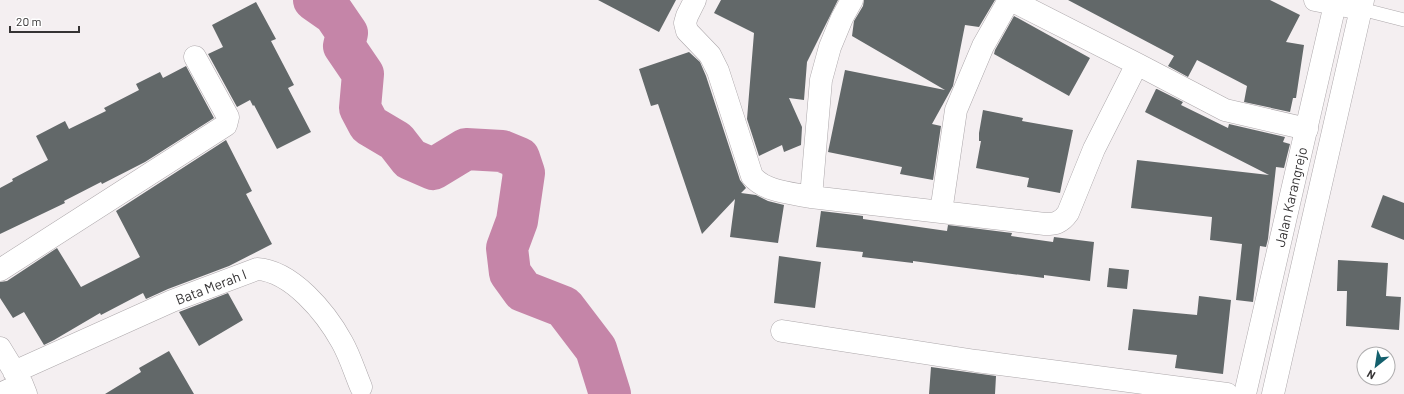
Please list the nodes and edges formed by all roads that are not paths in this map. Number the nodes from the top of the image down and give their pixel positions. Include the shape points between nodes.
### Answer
1 (695, 0) edge
2 (852, 0) edge
3 (1010, 0) edge
4 (1328, 1) edge
5 (1362, 5) edge
6 (1404, 20) edge
7 (196, 57) dead end
8 (1137, 64) junction
9 (1307, 129) junction
10 (811, 197) junction
11 (941, 212) junction
12 (0, 270) edge
13 (782, 331) dead end
14 (0, 348) edge
15 (21, 383) edge
16 (361, 387) dead end
17 (0, 394) edge
18 (1227, 394) edge
19 (1245, 394) edge
20 (1273, 394) edge

1 - 10 street via 685,23 687,31 710,55 718,71 752,176 757,182 775,190
2 - 10 street via 830,47 821,80
3 - 8 street
3 - 11 street via 983,46 956,110
4 - 5 street
4 - 9 street, Jalan Karangrejo
5 - 6 lane
5 - 20 street, Jalan Karangrejo
7 - 12 street via 228,117 226,125
8 - 9 street via 1225,110
8 - 11 street via 1094,149 1064,220 1057,224 1044,224
9 - 19 street, Jalan Karangrejo
10 - 11 street
13 - 18 street via 976,361
14 - 15 street
15 - 16 street, Bata Merah I via 172,301 257,269 280,276 304,292 327,318 343,343
15 - 17 street, Bata Merah I

